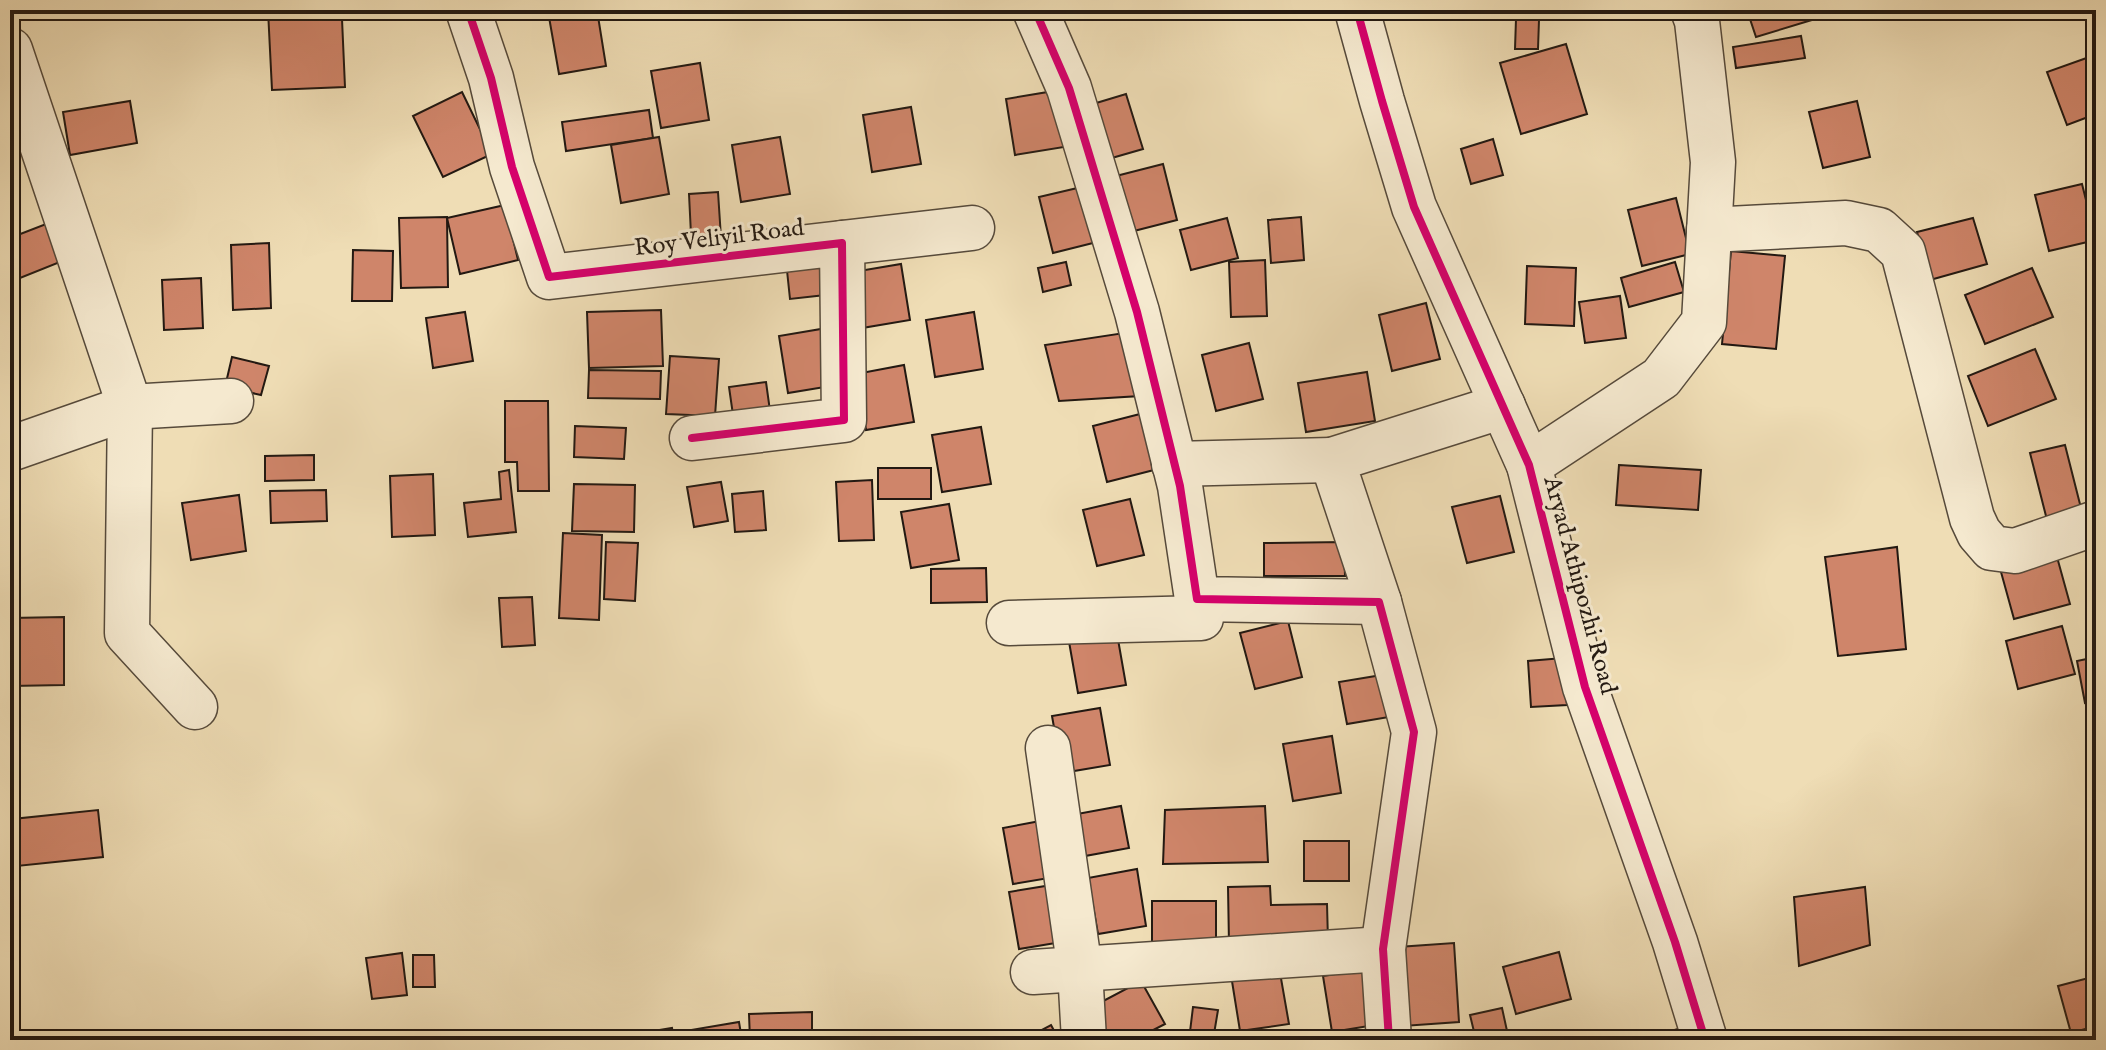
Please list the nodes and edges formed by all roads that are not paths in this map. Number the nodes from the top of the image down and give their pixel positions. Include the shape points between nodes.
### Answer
1 (468, 10) edge
2 (1035, 10) edge
3 (1357, 10) edge
4 (1693, 10) edge
5 (10, 50) edge
6 (972, 228) dead end
7 (1709, 230) junction
8 (842, 243) junction
9 (231, 401) dead end
10 (1503, 406) junction
11 (130, 407) junction
12 (692, 438) dead end
13 (10, 449) edge
14 (1332, 460) junction
15 (1174, 464) junction
16 (1529, 465) junction
17 (2096, 523) edge
18 (1197, 599) junction
19 (1379, 602) junction
20 (1009, 623) dead end
21 (195, 707) dead end
22 (1048, 748) dead end
23 (1383, 949) junction
24 (1080, 970) junction
25 (1033, 972) dead end
26 (1084, 1040) edge
27 (1389, 1040) edge
28 (1705, 1040) edge

1 - 8 street, Roy Veliyil Road via 549,277
2 - 15 street via 1074,103 1137,312
3 - 10 street, Aryad Athipozhi Road via 1414,207
4 - 7 street via 1713,162
5 - 11 street
6 - 8 street
7 - 16 street via 1704,322 1661,378
7 - 17 street via 1846,223 1879,230 1903,252 1979,533 1992,548 2015,551
8 - 12 street via 844,420
9 - 11 street
10 - 14 street
10 - 16 street, Aryad Athipozhi Road
11 - 13 street
11 - 21 street via 127,633
14 - 15 street
14 - 19 street
15 - 18 street
16 - 28 street, Aryad Athipozhi Road via 1585,687
18 - 19 street
18 - 20 street via 1201,618
19 - 23 street via 1414,732
22 - 24 street
23 - 24 street
23 - 27 street
24 - 25 street
24 - 26 street

